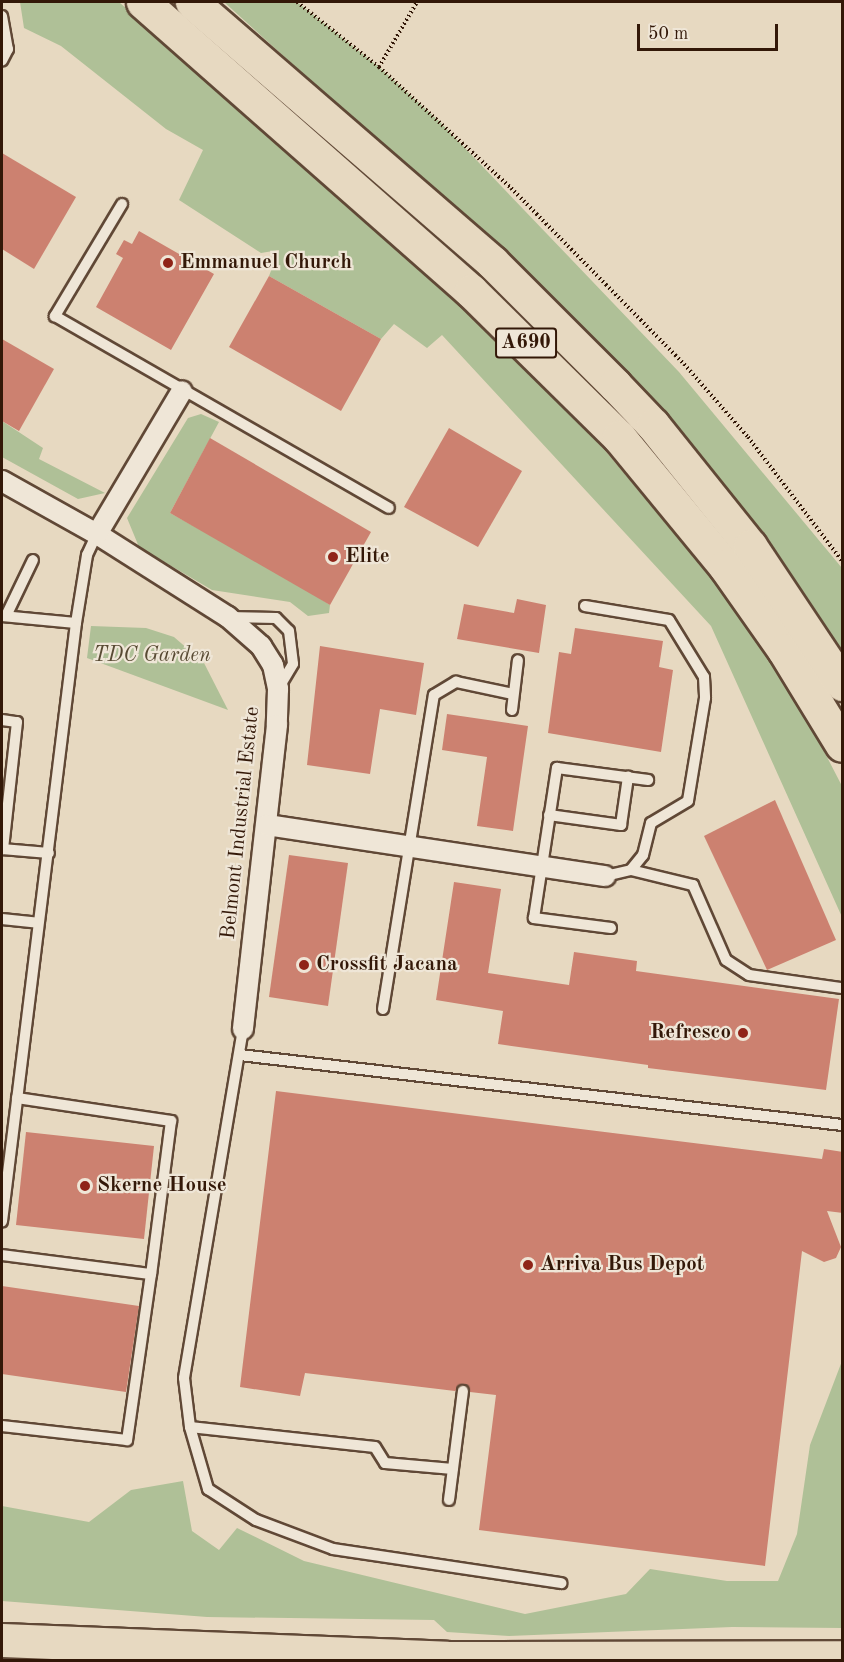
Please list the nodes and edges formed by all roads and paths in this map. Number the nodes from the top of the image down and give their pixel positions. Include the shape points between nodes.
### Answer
1 (142, 2) edge
2 (192, 2) edge
3 (297, 2) edge
4 (417, 2) edge
5 (2, 16) edge
6 (2, 62) edge
7 (379, 67) junction
8 (122, 204) dead end
9 (182, 391) junction
10 (2, 481) edge
11 (389, 508) dead end
12 (97, 534) junction
13 (33, 560) dead end
14 (843, 561) edge
15 (585, 606) dead end
16 (4, 616) edge
17 (228, 617) junction
18 (76, 624) junction
19 (518, 660) dead end
20 (843, 684) edge
21 (278, 689) junction
22 (513, 694) junction
23 (512, 710) dead end
24 (2, 720) edge
25 (843, 745) edge
26 (628, 777) junction
27 (648, 780) dead end
28 (549, 815) junction
29 (267, 825) junction
30 (411, 845) junction
31 (2, 849) edge
32 (49, 853) junction
33 (541, 866) junction
34 (631, 870) junction
35 (605, 876) joint
36 (2, 919) edge
37 (38, 923) junction
38 (611, 928) dead end
39 (843, 988) edge
40 (383, 1009) dead end
41 (243, 1029) joint
42 (240, 1055) junction
43 (16, 1098) junction
44 (843, 1125) edge
45 (2, 1221) edge
46 (2, 1256) edge
47 (151, 1274) junction
48 (463, 1391) dead end
49 (2, 1426) edge
50 (190, 1427) junction
51 (453, 1469) junction
52 (449, 1500) dead end
53 (561, 1583) dead end
54 (2, 1640) edge
55 (2, 1645) edge
56 (843, 1657) edge
57 (108, 1660) edge

1 - 25 highway, A690 via 471,291 619,437 725,566 784,650
2 - 20 highway, A690 via 492,262 615,385 653,425 750,546
3 - 7 path
4 - 7 path
5 - 6 lane via 8,50
7 - 14 path via 511,188 684,364 748,437
8 - 9 lane via 55,316
9 - 11 lane
9 - 12 street
10 - 12 street, Belmont Industrial Estate
12 - 17 street, Belmont Industrial Estate
12 - 18 lane via 87,555
13 - 16 lane
15 - 34 lane via 669,620 704,677 705,698 688,801 651,823 643,855
16 - 18 lane
17 - 21 street, Belmont Industrial Estate via 261,646 273,665
17 - 21 lane via 276,618 289,631 293,664
18 - 32 lane
19 - 22 lane
21 - 29 street, Belmont Industrial Estate
22 - 23 lane
22 - 30 lane via 456,682 434,695
24 - 31 lane via 17,722
26 - 27 lane
26 - 28 lane via 557,768
26 - 28 lane via 621,825
28 - 33 lane
29 - 30 street
29 - 41 street, Belmont Industrial Estate
30 - 33 street
30 - 40 lane
31 - 32 lane
32 - 37 lane
33 - 35 street
33 - 38 lane via 534,918
34 - 35 lane
34 - 39 lane via 693,885 726,960 749,975
36 - 37 lane
37 - 43 lane
41 - 42 lane
42 - 44 lane
42 - 50 lane via 184,1378
43 - 45 lane
43 - 47 lane via 171,1121
46 - 47 lane
47 - 49 lane via 127,1440
48 - 51 lane
50 - 51 lane via 375,1447 385,1463
50 - 53 lane via 208,1489 256,1520 333,1549
51 - 52 lane
54 - 56 highway via 447,1658
55 - 57 highway

